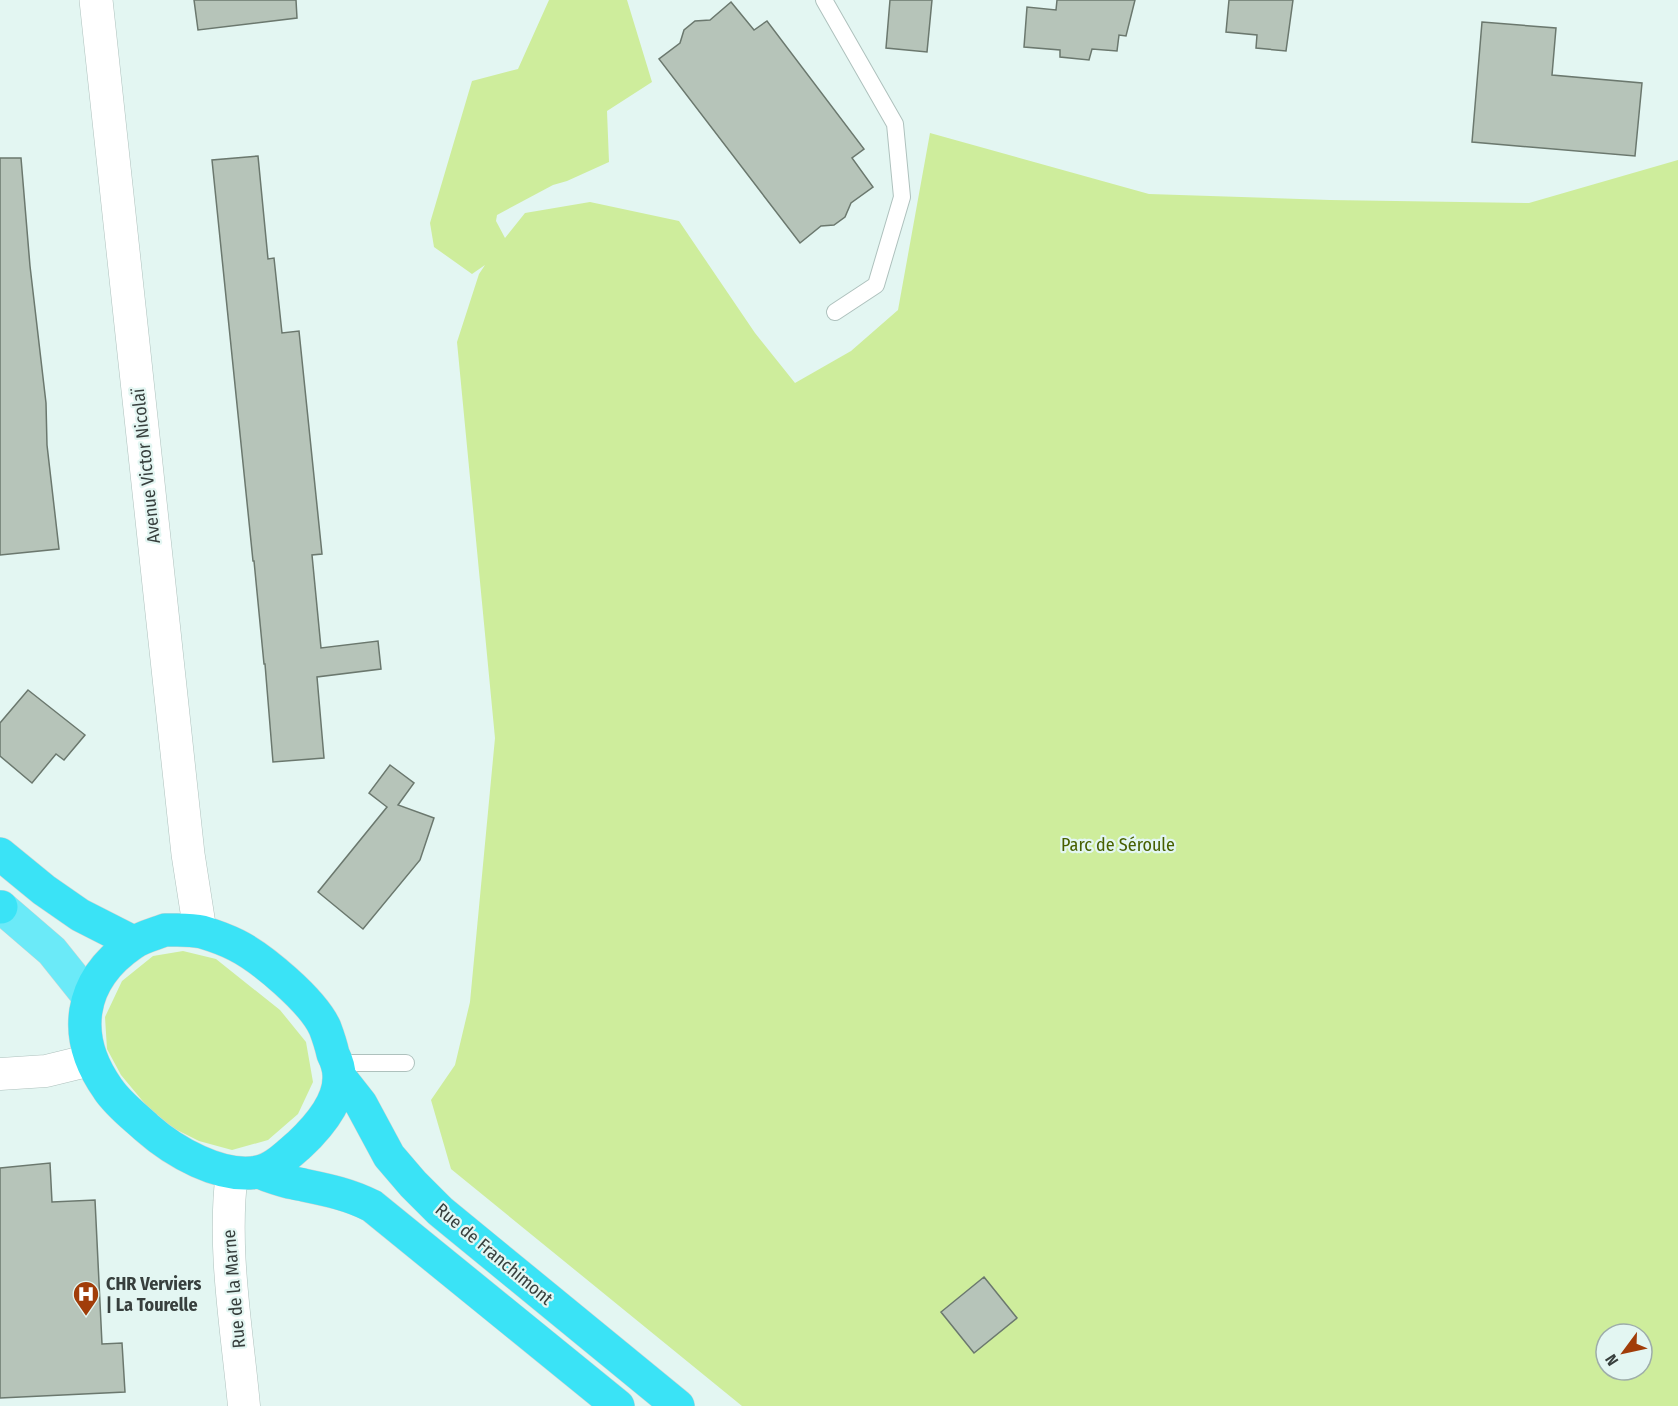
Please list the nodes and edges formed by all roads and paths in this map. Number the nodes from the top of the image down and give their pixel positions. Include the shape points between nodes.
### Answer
1 (96, 0) edge
2 (824, 0) edge
3 (835, 312) dead end
4 (0, 854) edge
5 (0, 907) edge
6 (200, 931) junction
7 (133, 942) junction
8 (88, 996) junction
9 (91, 1060) junction
10 (406, 1063) dead end
11 (338, 1070) junction
12 (0, 1074) edge
13 (245, 1172) junction
14 (615, 1405) edge
15 (244, 1406) edge
16 (678, 1406) edge

1 - 6 street, Avenue Victor Nicolaï via 188,854
2 - 3 lane via 895,124 902,197 876,285
4 - 7 highway via 80,915
5 - 8 main road via 52,951
6 - 7 highway, Rue de Franchimont via 165,930
6 - 11 highway, Rue de Franchimont via 236,945 299,993 324,1026
7 - 8 highway, Rue de Franchimont via 106,965
8 - 9 highway via 83,1025
9 - 12 street via 46,1071
9 - 13 highway via 109,1091 158,1138 186,1156
10 - 11 lane
11 - 13 highway via 335,1095 312,1132 277,1163
11 - 16 highway, Rue de Franchimont via 388,1156 413,1185
13 - 14 highway via 339,1192 372,1206
13 - 15 street, Rue de la Marne via 228,1201

